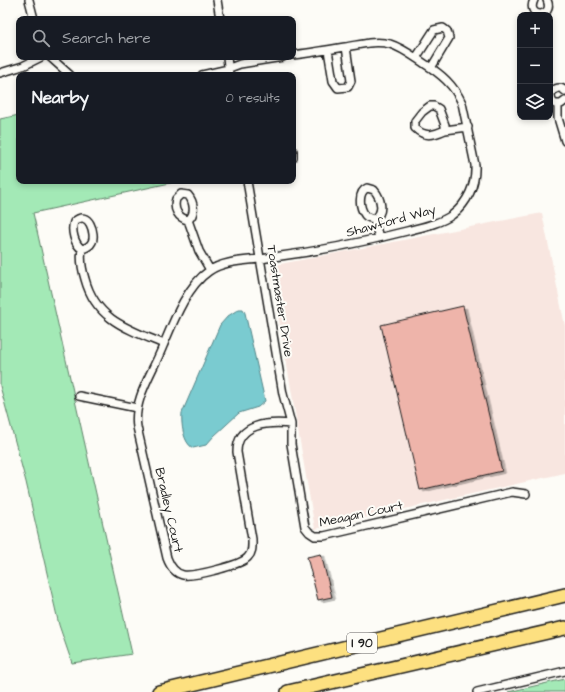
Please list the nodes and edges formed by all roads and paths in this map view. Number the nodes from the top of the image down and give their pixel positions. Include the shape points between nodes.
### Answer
1 (29, 0) edge
2 (217, 0) edge
3 (534, 0) edge
4 (547, 0) edge
5 (33, 16) edge
6 (220, 16) edge
7 (346, 47) junction
8 (328, 50) junction
9 (296, 55) edge
10 (416, 58) junction
11 (35, 60) edge
12 (53, 60) edge
13 (227, 60) edge
14 (265, 60) edge
15 (431, 68) junction
16 (67, 72) edge
17 (229, 72) edge
18 (0, 73) edge
19 (565, 91) edge
20 (565, 102) edge
21 (558, 105) junction
22 (468, 126) junction
23 (445, 130) junction
24 (565, 141) edge
25 (248, 184) edge
26 (374, 219) dead end
27 (188, 220) dead end
28 (379, 238) junction
29 (82, 248) dead end
30 (261, 259) junction
31 (210, 270) junction
32 (164, 344) junction
33 (79, 396) dead end
34 (137, 408) junction
35 (291, 424) junction
36 (526, 494) dead end
37 (565, 595) edge
38 (565, 628) edge
39 (565, 671) edge
40 (159, 692) edge
41 (288, 692) edge
42 (477, 692) edge

1 - 5 street
2 - 6 street
3 - 4 street via 533,11 542,14 548,8
7 - 8 street, Shawford Way
7 - 8 street via 351,81 348,87 343,89 338,88 333,81
7 - 10 street, Shawford Way via 384,43 396,46
8 - 9 street, Shawford Way
10 - 15 street, Shawford Way
10 - 15 street via 434,30 443,28 447,31 448,38
11 - 18 street
12 - 16 street
13 - 17 street
14 - 17 street via 240,64
15 - 22 street, Shawford Way via 448,81 458,96
19 - 21 street via 556,88 551,93 551,99
20 - 21 street
21 - 24 street via 558,118
22 - 23 street
22 - 28 street, Shawford Way via 476,175 470,192 460,208 437,223
23 - 23 street via 441,113 434,106 427,108 415,121 415,128 424,135
25 - 30 street, Toastmaster Drive
26 - 28 street
27 - 31 street via 199,251
28 - 30 street, Shawford Way
29 - 32 street via 82,266 87,287 99,308 116,323
30 - 31 street, Bradley Court via 226,264
30 - 35 street, Toastmaster Drive via 283,394
31 - 32 street, Bradley Court via 191,288
32 - 34 street, Bradley Court
33 - 34 street
34 - 35 street, Bradley Court via 137,427 167,558 172,568 183,575 234,565 248,557 252,539 237,452 239,440 245,431 254,427 277,422
35 - 36 street, Meagan Court via 291,444 304,524 315,536 327,536 512,492
37 - 40 highway, I 90
38 - 41 highway, I 90
39 - 42 street

